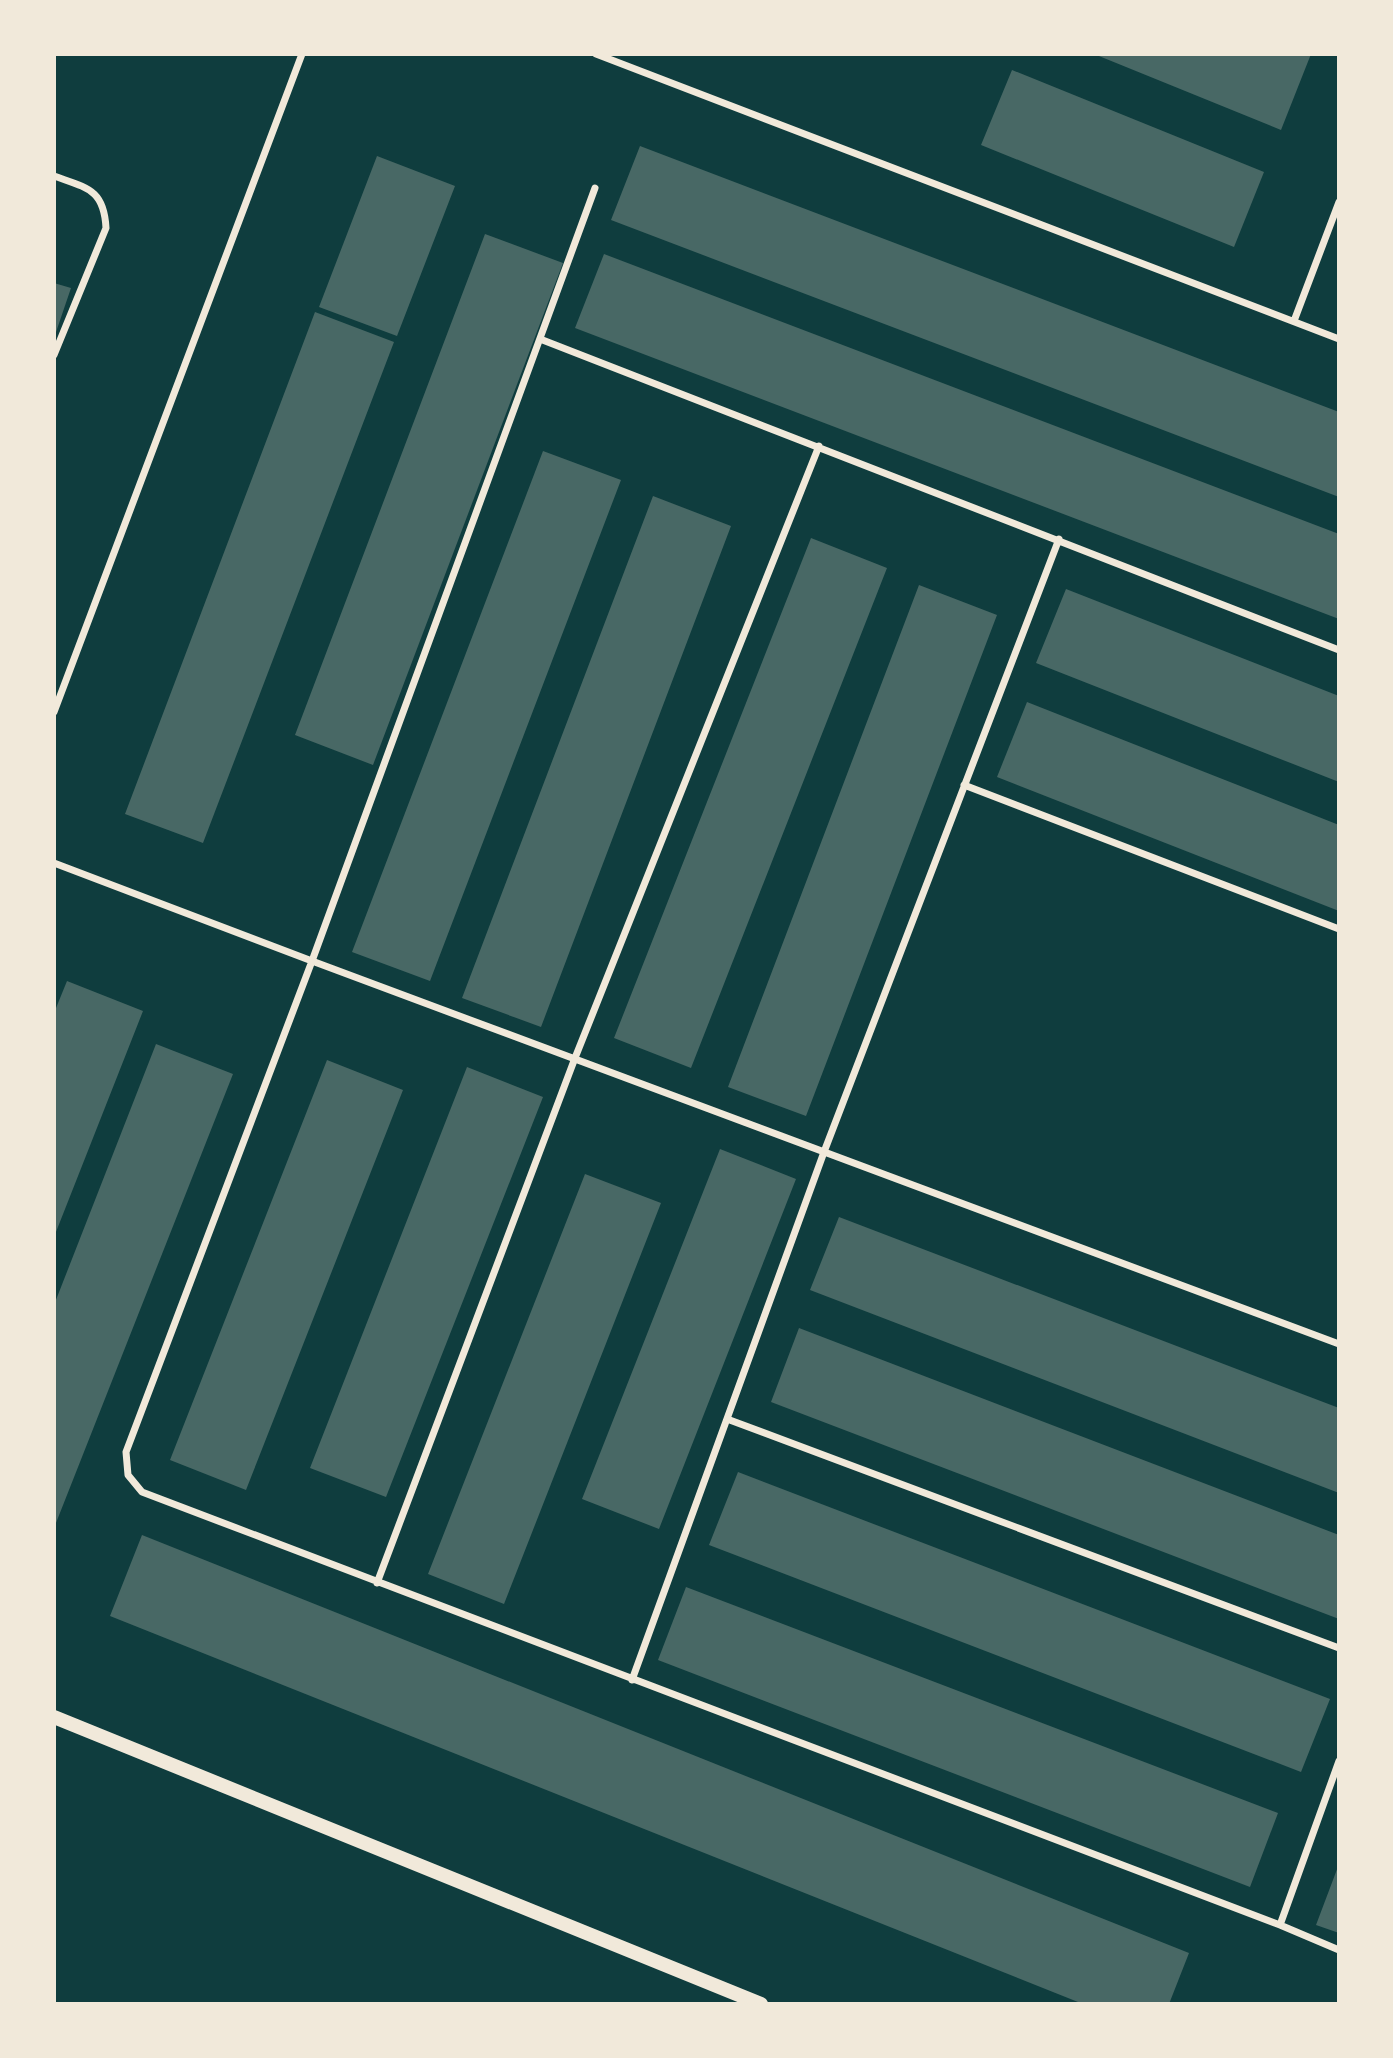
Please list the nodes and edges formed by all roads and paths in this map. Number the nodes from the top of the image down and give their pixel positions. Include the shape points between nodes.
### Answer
1 (302, 54) edge
2 (596, 54) edge
3 (54, 176) edge
4 (595, 188) dead end
5 (1339, 202) edge
6 (1294, 321) junction
7 (540, 339) junction
8 (1339, 339) edge
9 (54, 355) edge
10 (819, 446) junction
11 (1059, 539) junction
12 (1339, 650) edge
13 (54, 712) edge
14 (964, 785) junction
15 (54, 863) edge
16 (1339, 929) edge
17 (312, 961) junction
18 (575, 1058) junction
19 (824, 1152) junction
20 (1339, 1344) edge
21 (727, 1419) junction
22 (377, 1583) junction
23 (1339, 1648) edge
24 (632, 1679) junction
25 (56, 1719) edge
26 (1339, 1761) edge
27 (1280, 1925) junction
28 (1339, 1950) edge
29 (761, 2004) edge

1 - 13 street
2 - 6 street
3 - 9 street via 91,190 105,207 106,228
4 - 7 street
5 - 6 street
6 - 8 street
7 - 10 street
7 - 17 street
10 - 11 street
10 - 18 street
11 - 12 street
11 - 14 street
14 - 16 street
14 - 19 street
15 - 17 street
17 - 18 street
17 - 22 street via 125,1452 128,1475 142,1492
18 - 19 street
18 - 22 street
19 - 20 street
19 - 21 street
21 - 23 street
21 - 24 street
22 - 24 street
24 - 27 street
25 - 29 main road
26 - 27 street
27 - 28 street

